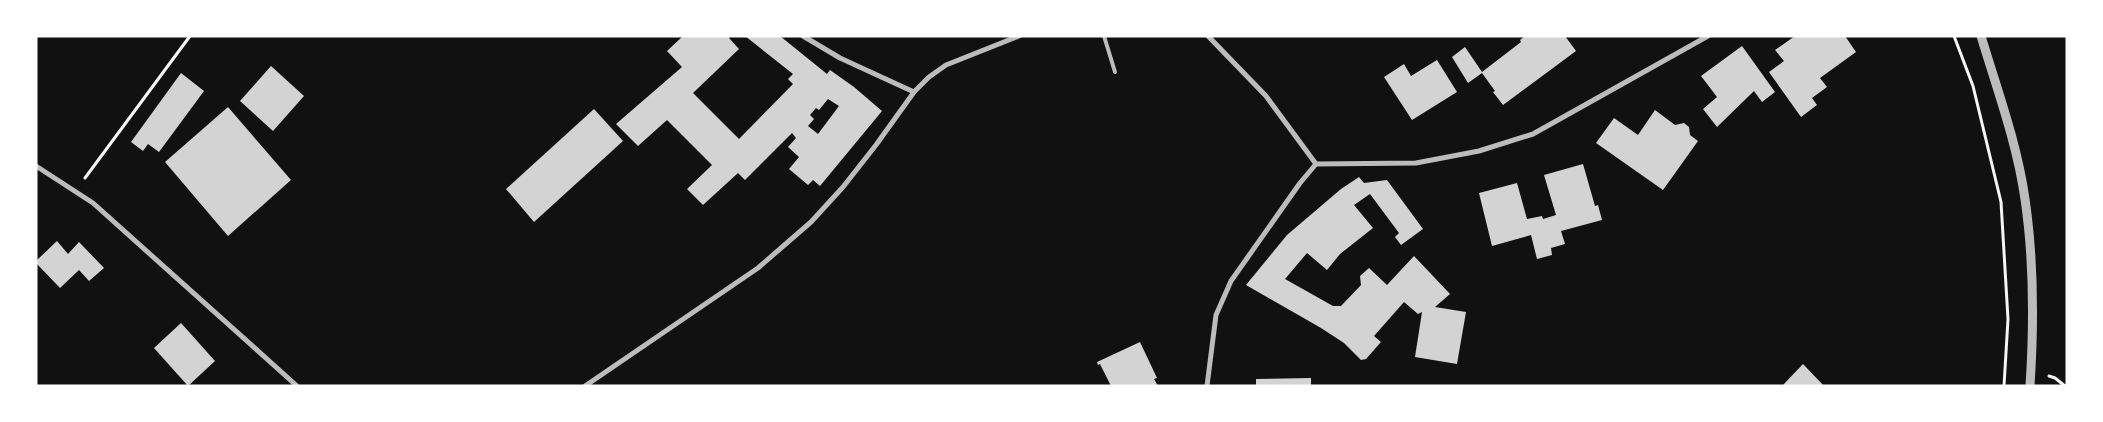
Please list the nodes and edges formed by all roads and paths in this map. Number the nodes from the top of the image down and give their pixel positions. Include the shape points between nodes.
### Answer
1 (190, 36) edge
2 (803, 36) edge
3 (1019, 36) edge
4 (1104, 36) edge
5 (1208, 36) edge
6 (1708, 36) edge
7 (1954, 36) edge
8 (1981, 36) edge
9 (1115, 72) dead end
10 (914, 92) junction
11 (1316, 164) junction
12 (36, 166) edge
13 (75, 192) junction
14 (297, 386) edge
15 (585, 386) edge
16 (1207, 386) edge
17 (2004, 386) edge
18 (2030, 386) edge

1 - 13 path
2 - 10 street via 840,58
3 - 10 street via 946,65
4 - 9 lane
5 - 11 street via 1266,96
6 - 11 street via 1533,134 1416,164
7 - 17 path via 1973,86 2001,202 2008,319
8 - 18 street via 2010,129 2025,198 2032,268
10 - 15 street via 843,187 811,222 758,268
11 - 16 street via 1231,281 1216,315
12 - 13 street
13 - 14 street via 93,203

